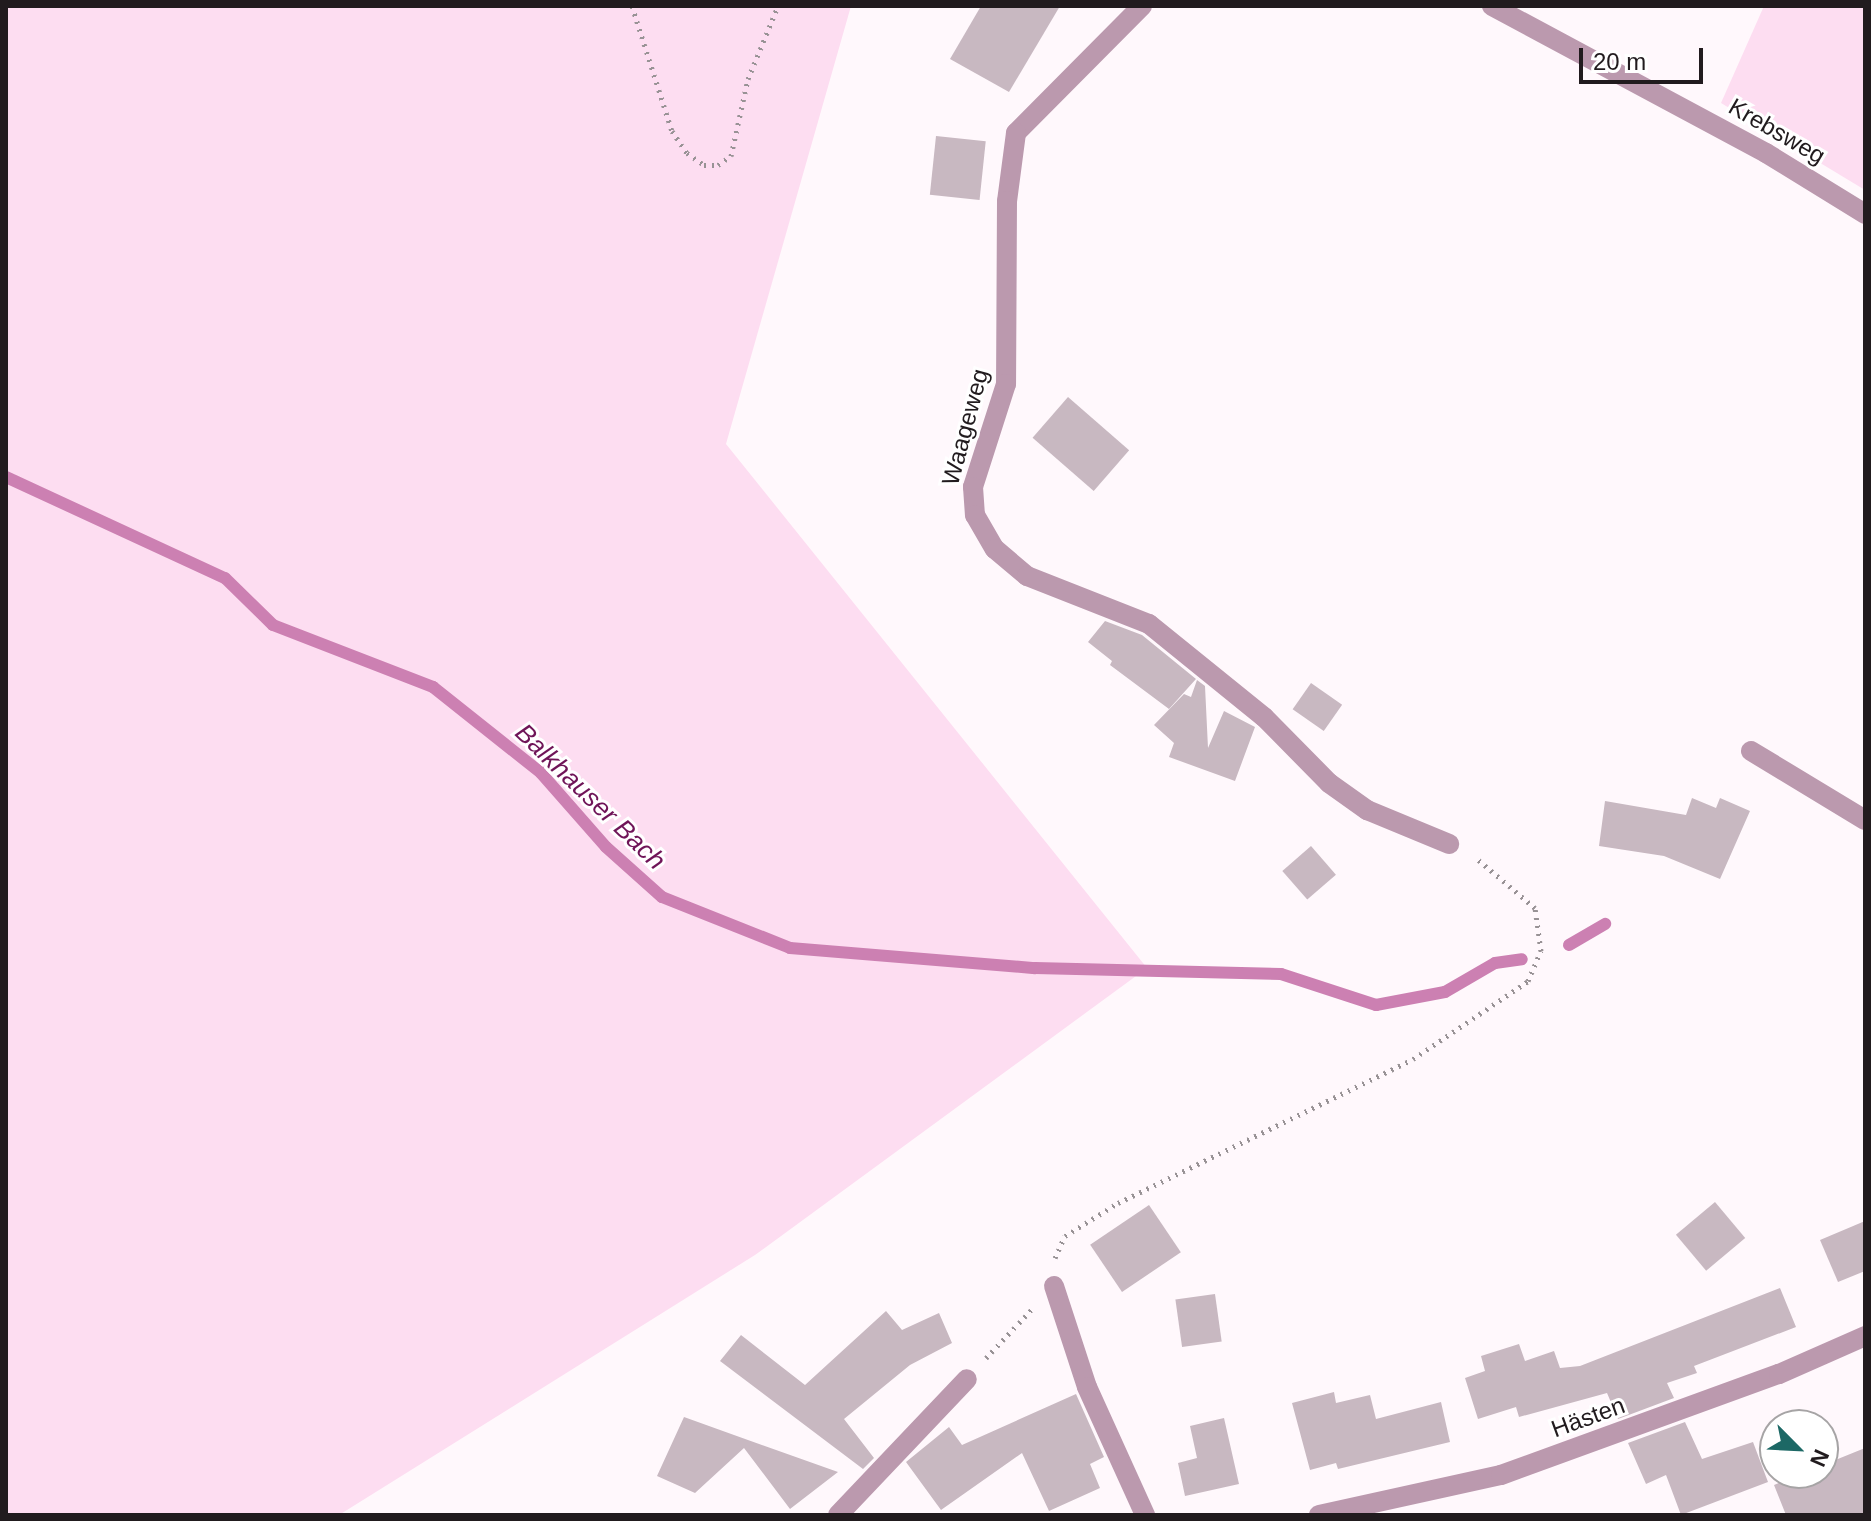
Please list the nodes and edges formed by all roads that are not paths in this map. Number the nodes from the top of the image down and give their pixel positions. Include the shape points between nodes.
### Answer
1 (1142, 6) edge
2 (1492, 6) edge
3 (1865, 214) edge
4 (1751, 751) dead end
5 (1865, 820) edge
6 (1449, 844) road end
7 (1054, 1286) road end
8 (1865, 1336) edge
9 (967, 1379) road end
10 (838, 1515) edge
11 (1145, 1515) edge
12 (1319, 1515) edge

1 - 6 street, Waageweg via 1016,133 1007,201 1006,384 973,487 975,515 995,549 1019,571 1039,584 1149,624 1264,717 1329,783 1367,810
2 - 3 street, Krebsweg via 1599,68 1753,146
4 - 5 street
7 - 11 street via 1087,1387
8 - 12 street, Hästen via 1501,1475
9 - 10 street

